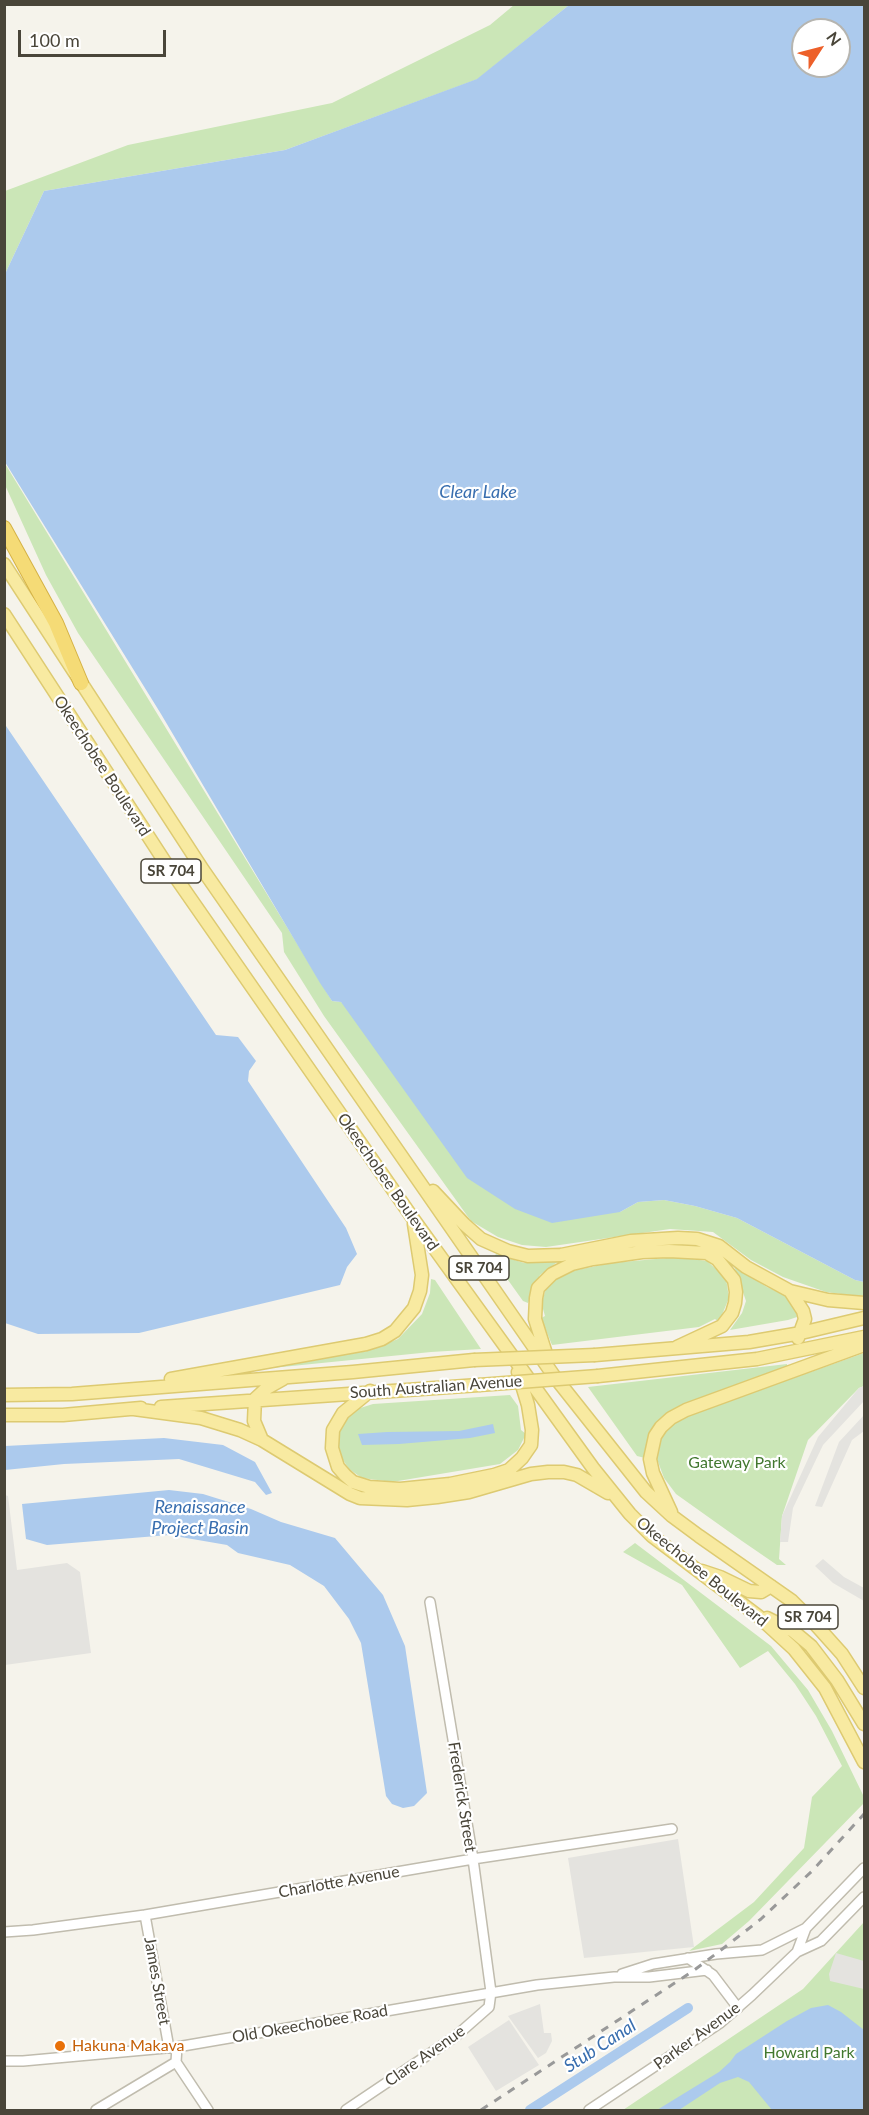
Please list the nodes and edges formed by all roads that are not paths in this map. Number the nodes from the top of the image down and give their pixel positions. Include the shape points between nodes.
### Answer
1 (4, 528) edge
2 (4, 564) edge
3 (4, 614) edge
4 (81, 683) junction
5 (404, 1160) junction
6 (414, 1220) junction
7 (790, 1291) junction
8 (864, 1304) edge
9 (864, 1318) edge
10 (801, 1333) junction
11 (864, 1337) edge
12 (864, 1345) edge
13 (678, 1347) junction
14 (785, 1354) junction
15 (516, 1362) junction
16 (289, 1376) junction
17 (554, 1376) junction
18 (120, 1390) junction
19 (370, 1391) junction
20 (4, 1395) edge
21 (255, 1399) junction
22 (135, 1409) junction
23 (4, 1415) edge
24 (262, 1440) junction
25 (617, 1498) junction
26 (672, 1516) junction
27 (693, 1568) junction
28 (771, 1586) junction
29 (430, 1602) dead end
30 (749, 1610) junction
31 (864, 1688) edge
32 (864, 1725) edge
33 (864, 1762) edge
34 (672, 1829) dead end
35 (473, 1859) junction
36 (864, 1868) edge
37 (864, 1897) edge
38 (146, 1915) junction
39 (806, 1928) junction
40 (4, 1932) edge
41 (797, 1952) junction
42 (688, 1958) junction
43 (707, 1970) junction
44 (614, 1977) junction
45 (491, 1992) junction
46 (738, 2008) junction
47 (173, 2048) junction
48 (4, 2061) edge
49 (176, 2062) junction
50 (96, 2110) edge
51 (208, 2110) edge
52 (346, 2110) edge
53 (589, 2110) edge

1 - 4 highway via 56,623
2 - 4 main road, Okeechobee Boulevard / SR 704
3 - 6 main road, Okeechobee Boulevard / SR 704 via 165,862
4 - 5 main road, Okeechobee Boulevard / SR 704 via 196,860
5 - 7 main road via 481,1239 508,1251 528,1256 561,1255 631,1241 697,1239 719,1246 746,1267
5 - 17 main road, Okeechobee Boulevard / SR 704
6 - 15 main road, Okeechobee Boulevard / SR 704
6 - 18 main road via 422,1275 420,1292 406,1319 382,1339
7 - 8 main road
7 - 10 main road via 803,1311
9 - 10 main road, South Australian Avenue
10 - 13 main road, South Australian Avenue via 749,1342
10 - 14 main road
11 - 14 main road, South Australian Avenue
12 - 26 main road via 686,1410 666,1423 655,1436 650,1459
13 - 16 main road, South Australian Avenue, bridge
13 - 17 main road via 722,1326 732,1313 734,1280 717,1259 707,1253 669,1251 593,1259 562,1268 538,1288 536,1319
14 - 19 main road, South Australian Avenue, bridge via 598,1376
15 - 19 main road via 528,1405 531,1445 509,1470 450,1484 400,1489 369,1487 353,1482 338,1467 332,1448 333,1430 343,1413
15 - 25 main road, Okeechobee Boulevard / SR 704
16 - 18 main road, South Australian Avenue
16 - 21 main road
17 - 26 main road, Okeechobee Boulevard / SR 704 via 634,1479
18 - 20 main road, South Australian Avenue
19 - 21 main road, South Australian Avenue
21 - 22 main road, South Australian Avenue
21 - 24 main road via 255,1421
22 - 23 main road, South Australian Avenue
22 - 24 main road via 223,1423
24 - 25 main road via 360,1498 438,1497 531,1474 564,1472 577,1475
25 - 27 main road, Okeechobee Boulevard / SR 704 via 652,1536
26 - 28 main road, Okeechobee Boulevard / SR 704
27 - 28 main road via 720,1576 748,1591 758,1593
27 - 30 main road, Okeechobee Boulevard / SR 704
28 - 31 main road, Okeechobee Boulevard / SR 704 via 816,1624
29 - 35 street, Frederick Street
30 - 32 main road via 804,1639 833,1674
30 - 33 main road, Okeechobee Boulevard / SR 704 via 785,1640 819,1681
34 - 35 street, Charlotte Avenue
35 - 38 street, Charlotte Avenue
35 - 45 street, Frederick Street
36 - 39 street, Parker Avenue
37 - 41 street, Parker Avenue via 820,1941
38 - 40 street, Charlotte Avenue
38 - 47 street, James Street
39 - 41 street, Parker Avenue
39 - 42 street, Old Okeechobee Road via 762,1950
41 - 46 street, Parker Avenue
42 - 43 street
42 - 44 street, Old Okeechobee Road
43 - 44 street, Old Okeechobee Road
43 - 46 street
44 - 45 street, Old Okeechobee Road
45 - 47 street, Old Okeechobee Road
45 - 52 street, Clare Avenue via 489,2007 456,2036
46 - 53 street, Parker Avenue
47 - 48 street, Old Okeechobee Road
47 - 49 street, James Street
49 - 50 street
49 - 51 street

